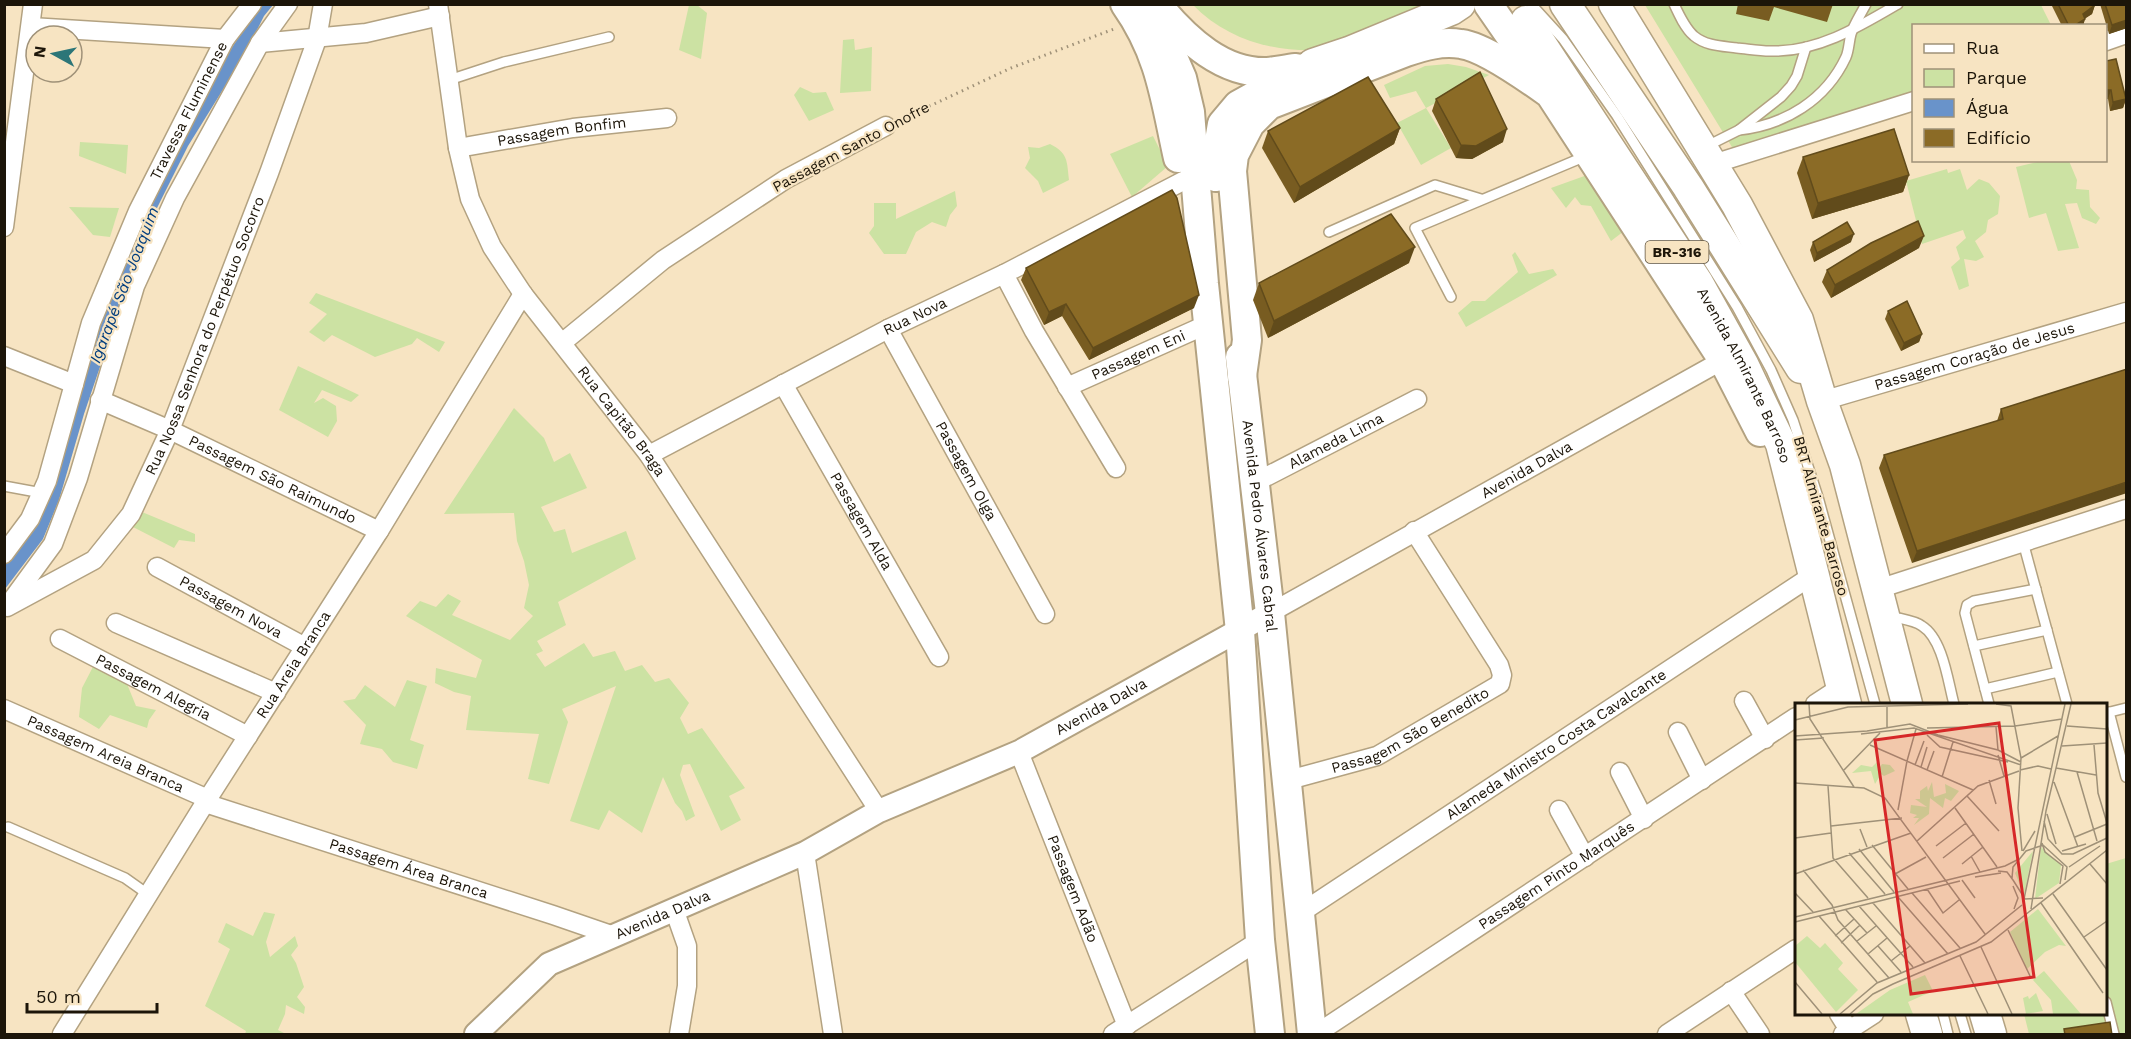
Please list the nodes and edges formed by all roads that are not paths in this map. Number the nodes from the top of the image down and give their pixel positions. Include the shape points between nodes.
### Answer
1 (33, 4) edge
2 (252, 4) edge
3 (288, 4) edge
4 (323, 4) edge
5 (1179, 4) edge
6 (1460, 4) edge
7 (1488, 4) edge
8 (1565, 4) edge
9 (1614, 4) edge
10 (1674, 4) edge
11 (1866, 4) edge
12 (1898, 4) edge
13 (1142, 9) edge
14 (439, 10) edge
15 (1529, 13) edge
16 (31, 24) edge
17 (84, 30) edge
18 (1852, 31) junction
19 (2127, 34) edge
20 (609, 38) dead end
21 (225, 39) junction
22 (317, 39) junction
23 (2107, 41) edge
24 (260, 43) junction
25 (1806, 47) junction
26 (1311, 65) junction
27 (24, 79) edge
28 (449, 80) junction
29 (1550, 94) junction
30 (1912, 102) edge
31 (667, 118) dead end
32 (886, 126) road end
33 (1739, 130) junction
34 (458, 148) junction
35 (1598, 149) junction
36 (1708, 156) junction
37 (1183, 181) junction
38 (1481, 200) junction
39 (4, 227) edge
40 (1329, 232) dead end
41 (1004, 274) junction
42 (1204, 284) junction
43 (523, 294) junction
44 (1451, 297) dead end
45 (2127, 312) edge
46 (1208, 324) junction
47 (888, 329) junction
48 (563, 342) junction
49 (4, 356) edge
50 (1723, 360) junction
51 (1242, 376) junction
52 (74, 384) junction
53 (783, 384) junction
54 (1067, 387) junction
55 (1417, 399) dead end
56 (100, 400) junction
57 (1822, 401) junction
58 (170, 430) junction
59 (649, 455) junction
60 (1116, 468) dead end
61 (1254, 483) junction
62 (4, 486) edge
63 (42, 493) junction
64 (1794, 500) junction
65 (2127, 509) edge
66 (379, 531) junction
67 (1414, 531) junction
68 (2023, 542) junction
69 (4, 554) edge
70 (157, 567) dead end
71 (1813, 575) junction
72 (2036, 589) junction
73 (1881, 601) junction
74 (6, 608) edge
75 (1270, 613) junction
76 (1045, 614) dead end
77 (116, 623) dead end
78 (2047, 630) junction
79 (1240, 631) junction
80 (60, 639) dead end
81 (1974, 646) junction
82 (304, 647) junction
83 (939, 657) dead end
84 (2058, 672) junction
85 (1985, 689) junction
86 (276, 693) junction
87 (1843, 696) edge
88 (1744, 701) dead end
89 (1821, 703) edge
90 (1874, 703) edge
91 (1906, 703) edge
92 (1953, 703) edge
93 (1988, 703) edge
94 (2066, 703) edge
95 (2127, 708) edge
96 (4, 709) edge
97 (2107, 712) edge
98 (1795, 718) edge
99 (1678, 732) dead end
100 (248, 736) junction
101 (1765, 739) junction
102 (1019, 752) junction
103 (1620, 772) dead end
104 (2127, 777) edge
105 (1702, 780) junction
106 (1286, 781) junction
107 (206, 801) junction
108 (1558, 810) dead end
109 (879, 811) junction
110 (1644, 819) junction
111 (8, 827) dead end
112 (805, 853) junction
113 (1585, 857) junction
114 (149, 895) junction
115 (674, 909) junction
116 (1299, 914) junction
117 (614, 936) junction
118 (1260, 940) junction
119 (1795, 950) edge
120 (1731, 991) junction
121 (2107, 1006) edge
122 (1839, 1015) edge
123 (1872, 1015) edge
124 (1921, 1015) edge
125 (1942, 1015) edge
126 (1948, 1015) edge
127 (1960, 1015) edge
128 (1985, 1015) edge
129 (1120, 1030) edge
130 (1846, 1032) edge
131 (62, 1035) edge
132 (476, 1035) edge
133 (679, 1035) edge
134 (833, 1035) edge
135 (1270, 1035) edge
136 (1314, 1035) edge
137 (1667, 1035) edge
138 (1760, 1035) edge
139 (1927, 1035) edge
140 (1950, 1035) edge
141 (1966, 1035) edge
142 (1991, 1035) edge
143 (2114, 1035) edge

1 - 16 street
2 - 21 street, Travessa Fluminense
3 - 24 street
4 - 22 street, Rua Nossa Senhora do Perpétuo Socorro
5 - 26 main road via 1198,32 1220,48 1272,63
6 - 26 highway
7 - 29 main road
8 - 57 highway, BR-316 via 1689,187
9 - 36 highway, BR-316
10 - 25 lane via 1693,35 1709,44 1771,52
11 - 18 lane
12 - 18 lane
13 - 26 main road via 1176,27 1221,61 1237,67 1267,72
13 - 37 main road
13 - 42 main road via 1182,78 1190,112
14 - 22 street via 366,33
14 - 28 street, Rua Capitão Braga
15 - 35 highway, Avenida Almirante Barroso / BR-316
15 - 90 lane, BRT Almirante Barroso via 1563,39 1617,116 1737,307 1770,370 1793,420 1818,497
17 - 21 street
18 - 25 lane
18 - 33 lane via 1847,55 1814,100 1784,119 1761,128
19 - 23 street
20 - 28 lane via 504,62
21 - 52 street, Travessa Fluminense via 138,212 91,323
22 - 24 street
22 - 58 street, Rua Nossa Senhora do Perpétuo Socorro via 270,173
24 - 56 street via 175,198 135,286
25 - 33 lane via 1791,86
26 - 51 main road, Avenida Pedro Álvares Cabral via 1238,105 1222,124 1217,146 1216,177
27 - 39 street
28 - 34 street, Rua Capitão Braga
29 - 35 main road
29 - 51 main road via 1486,54 1464,44 1446,43 1406,52 1269,105 1250,124 1234,154 1232,171 1247,340
30 - 36 street
31 - 34 street, Passagem Bonfim via 573,128
32 - 48 street, Passagem Santo Onofre via 786,179 663,260
33 - 36 lane
34 - 43 street, Rua Capitão Braga via 470,199 492,247
35 - 38 lane
35 - 50 main road
35 - 64 highway, Avenida Almirante Barroso / BR-316 via 1698,283 1781,444
36 - 57 highway, BR-316 via 1798,320
37 - 41 street, Rua Nova
37 - 42 main road
38 - 40 lane via 1435,185
38 - 44 lane via 1415,228
41 - 47 street, Rua Nova
41 - 54 street
42 - 46 main road, Avenida Pedro Álvares Cabral
43 - 48 street, Rua Capitão Braga
43 - 66 street, Rua Areia Branca
45 - 57 street, Passagem Coração de Jesus
46 - 54 street, Passagem Eni
46 - 79 main road, Avenida Pedro Álvares Cabral
47 - 53 street, Rua Nova
47 - 76 street, Passagem Olga
48 - 59 street, Rua Capitão Braga
49 - 52 street
50 - 64 main road
50 - 67 street, Avenida Dalva
51 - 61 main road, Avenida Pedro Álvares Cabral
52 - 63 street, Travessa Fluminense
53 - 59 street, Rua Nova
53 - 83 street, Passagem Alda
54 - 60 street
55 - 61 street, Alameda Lima
56 - 58 street, Passagem São Raimundo
56 - 74 street via 78,478 53,544
57 - 73 highway, BR-316 via 1845,465
58 - 66 street, Passagem São Raimundo
58 - 74 street, Rua Nossa Senhora do Perpétuo Socorro via 131,514 94,560
59 - 109 street, Rua Capitão Braga
61 - 75 main road, Avenida Pedro Álvares Cabral
62 - 63 lane
63 - 69 street, Travessa Fluminense via 30,519
64 - 71 highway, Avenida Almirante Barroso / BR-316
65 - 68 street
66 - 82 street, Rua Areia Branca
67 - 75 street, Avenida Dalva
67 - 106 street, Passagem São Benedito via 1499,665 1500,684 1377,756
68 - 72 lane
68 - 73 street
70 - 82 street, Passagem Nova
71 - 87 highway, Avenida Almirante Barroso / BR-316
71 - 116 street, Alameda Ministro Costa Cavalcante
72 - 78 lane
72 - 81 lane via 1974,600 1967,605 1965,613
73 - 91 highway, BR-316
73 - 92 lane via 1932,635
75 - 79 street, Avenida Dalva
75 - 106 main road, Avenida Pedro Álvares Cabral
77 - 86 street
78 - 81 lane
78 - 84 lane
79 - 102 street, Avenida Dalva
79 - 118 main road, Avenida Pedro Álvares Cabral
80 - 100 street, Passagem Alegria
81 - 85 lane
82 - 86 street, Rua Areia Branca
84 - 85 lane
84 - 94 lane
85 - 93 lane
86 - 100 street, Rua Areia Branca
87 - 89 street
88 - 101 street
95 - 97 lane
96 - 107 street, Passagem Areia Branca
97 - 104 lane
98 - 101 street, Passagem Pinto Marquês
99 - 105 street
100 - 107 street, Rua Areia Branca
101 - 105 street, Passagem Pinto Marquês
102 - 109 street, Avenida Dalva
102 - 129 street, Passagem Adão
103 - 110 street
105 - 110 street, Passagem Pinto Marquês
106 - 116 main road, Avenida Pedro Álvares Cabral
107 - 114 street, Rua Areia Branca
107 - 117 street, Passagem Área Branca
108 - 113 street
109 - 112 street, Avenida Dalva
110 - 113 street, Passagem Pinto Marquês
111 - 114 lane via 125,878
112 - 115 street, Avenida Dalva
112 - 134 street
113 - 136 street, Passagem Pinto Marquês
114 - 131 street, Rua Areia Branca
115 - 117 street, Avenida Dalva
115 - 133 street via 687,946 687,986
116 - 136 main road, Avenida Pedro Álvares Cabral
117 - 132 street, Avenida Dalva via 549,964
118 - 129 street
118 - 135 main road, Avenida Pedro Álvares Cabral
119 - 120 street
120 - 137 street
120 - 138 street
121 - 143 lane
122 - 130 street
123 - 130 street
124 - 139 highway
125 - 140 lane
126 - 140 lane
127 - 141 lane
128 - 142 highway

